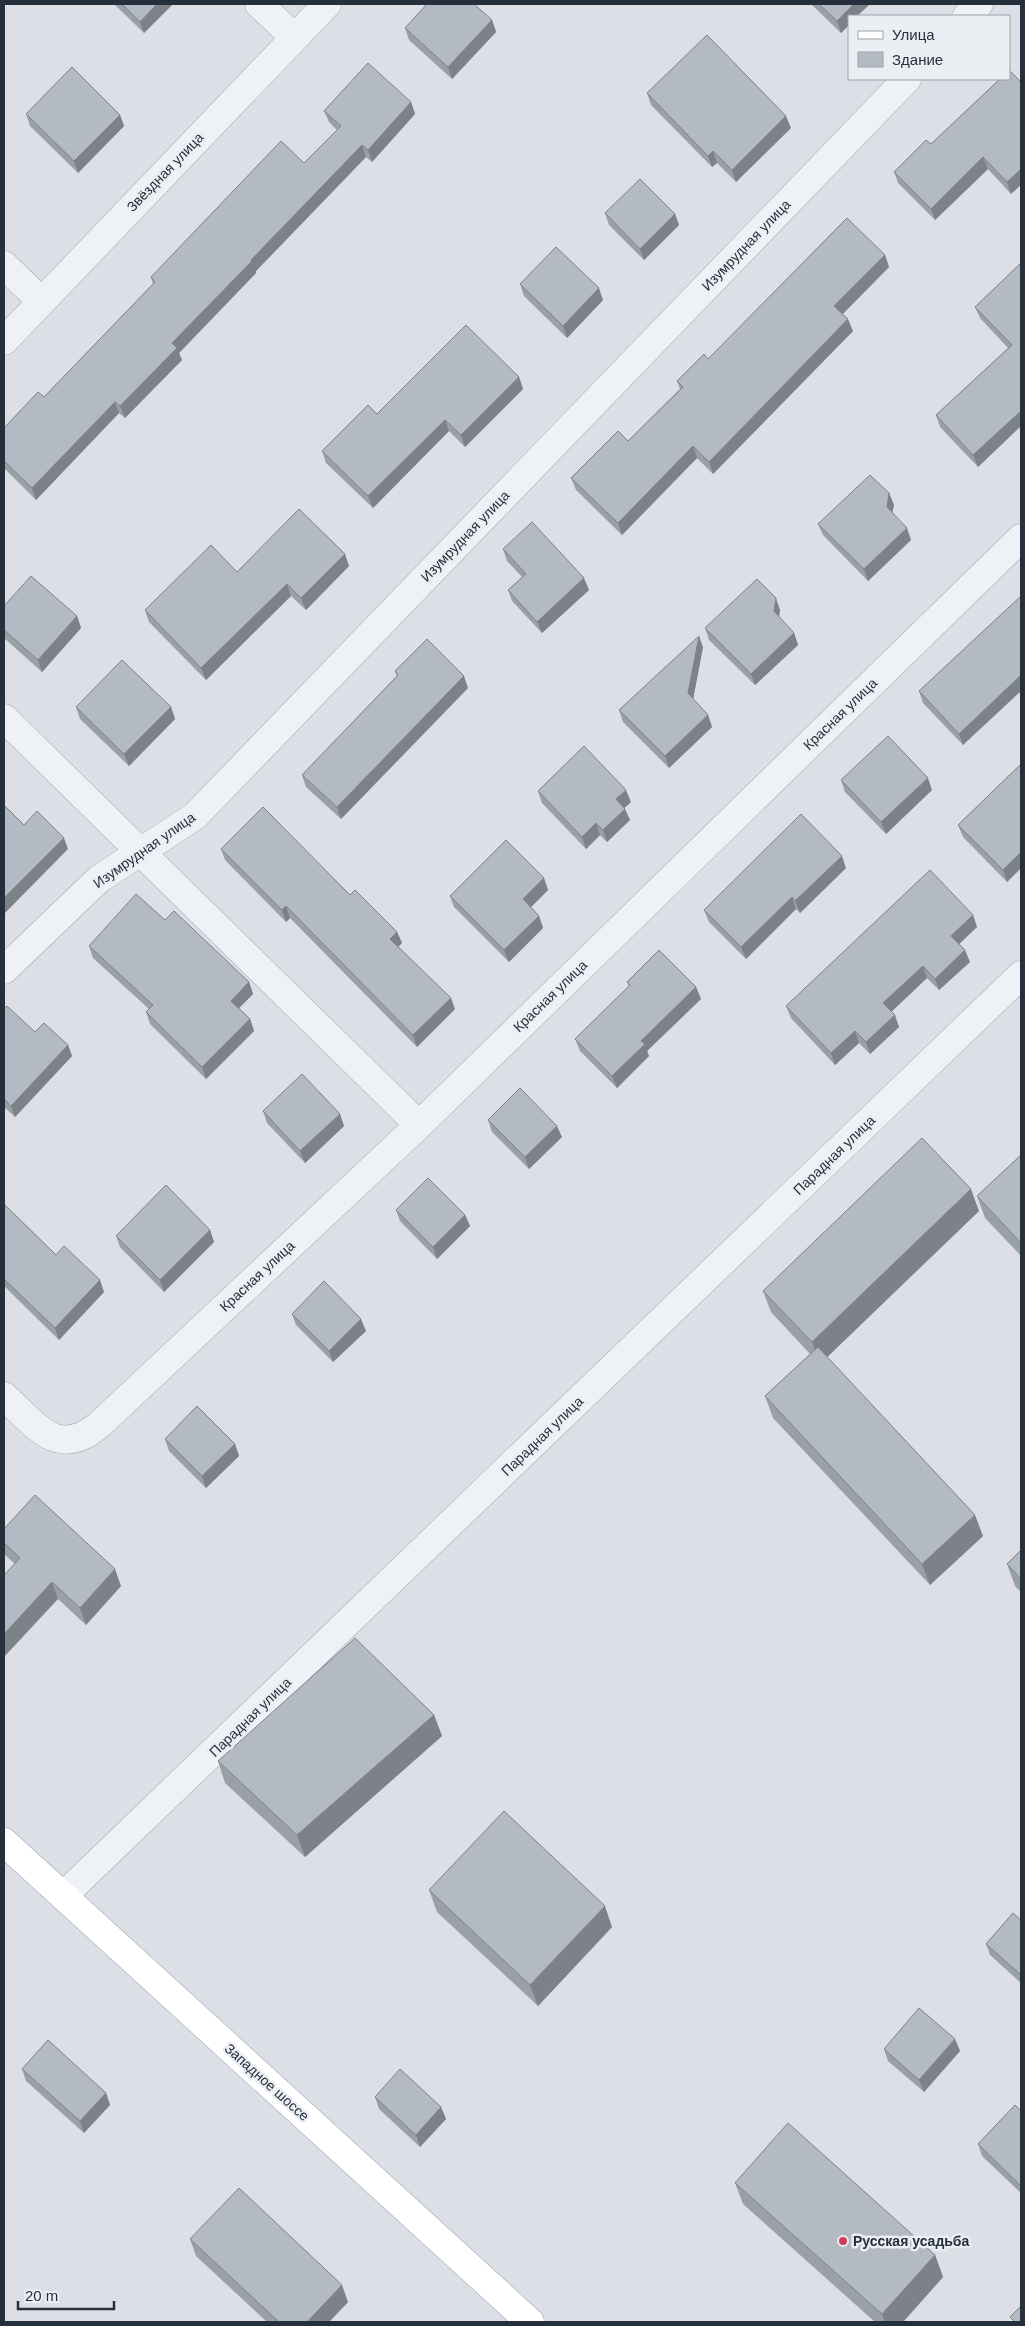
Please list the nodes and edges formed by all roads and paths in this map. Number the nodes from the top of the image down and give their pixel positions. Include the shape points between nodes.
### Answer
1 (259, 4) edge
2 (327, 4) edge
3 (979, 4) edge
4 (968, 15) edge
5 (294, 37) junction
6 (906, 80) edge
7 (4, 264) edge
8 (41, 301) junction
9 (4, 340) edge
10 (1021, 538) edge
11 (4, 718) edge
12 (140, 853) junction
13 (4, 970) edge
14 (1021, 975) edge
15 (418, 1124) junction
16 (4, 1396) edge
17 (4, 1842) edge
18 (63, 1896) junction
19 (530, 2322) edge

1 - 5 street
2 - 5 street, Звёздная улица
3 - 4 street
5 - 8 street, Звёздная улица
6 - 12 street, Изумрудная улица via 195,816
7 - 8 street
8 - 9 street, Звёздная улица
10 - 15 street, Красная улица
11 - 12 street
12 - 13 street, Изумрудная улица via 99,879
12 - 15 street
14 - 18 street, Парадная улица
15 - 16 street, Красная улица via 85,1437 68,1441 53,1438
17 - 18 main road, Западное шоссе
18 - 19 main road, Западное шоссе

